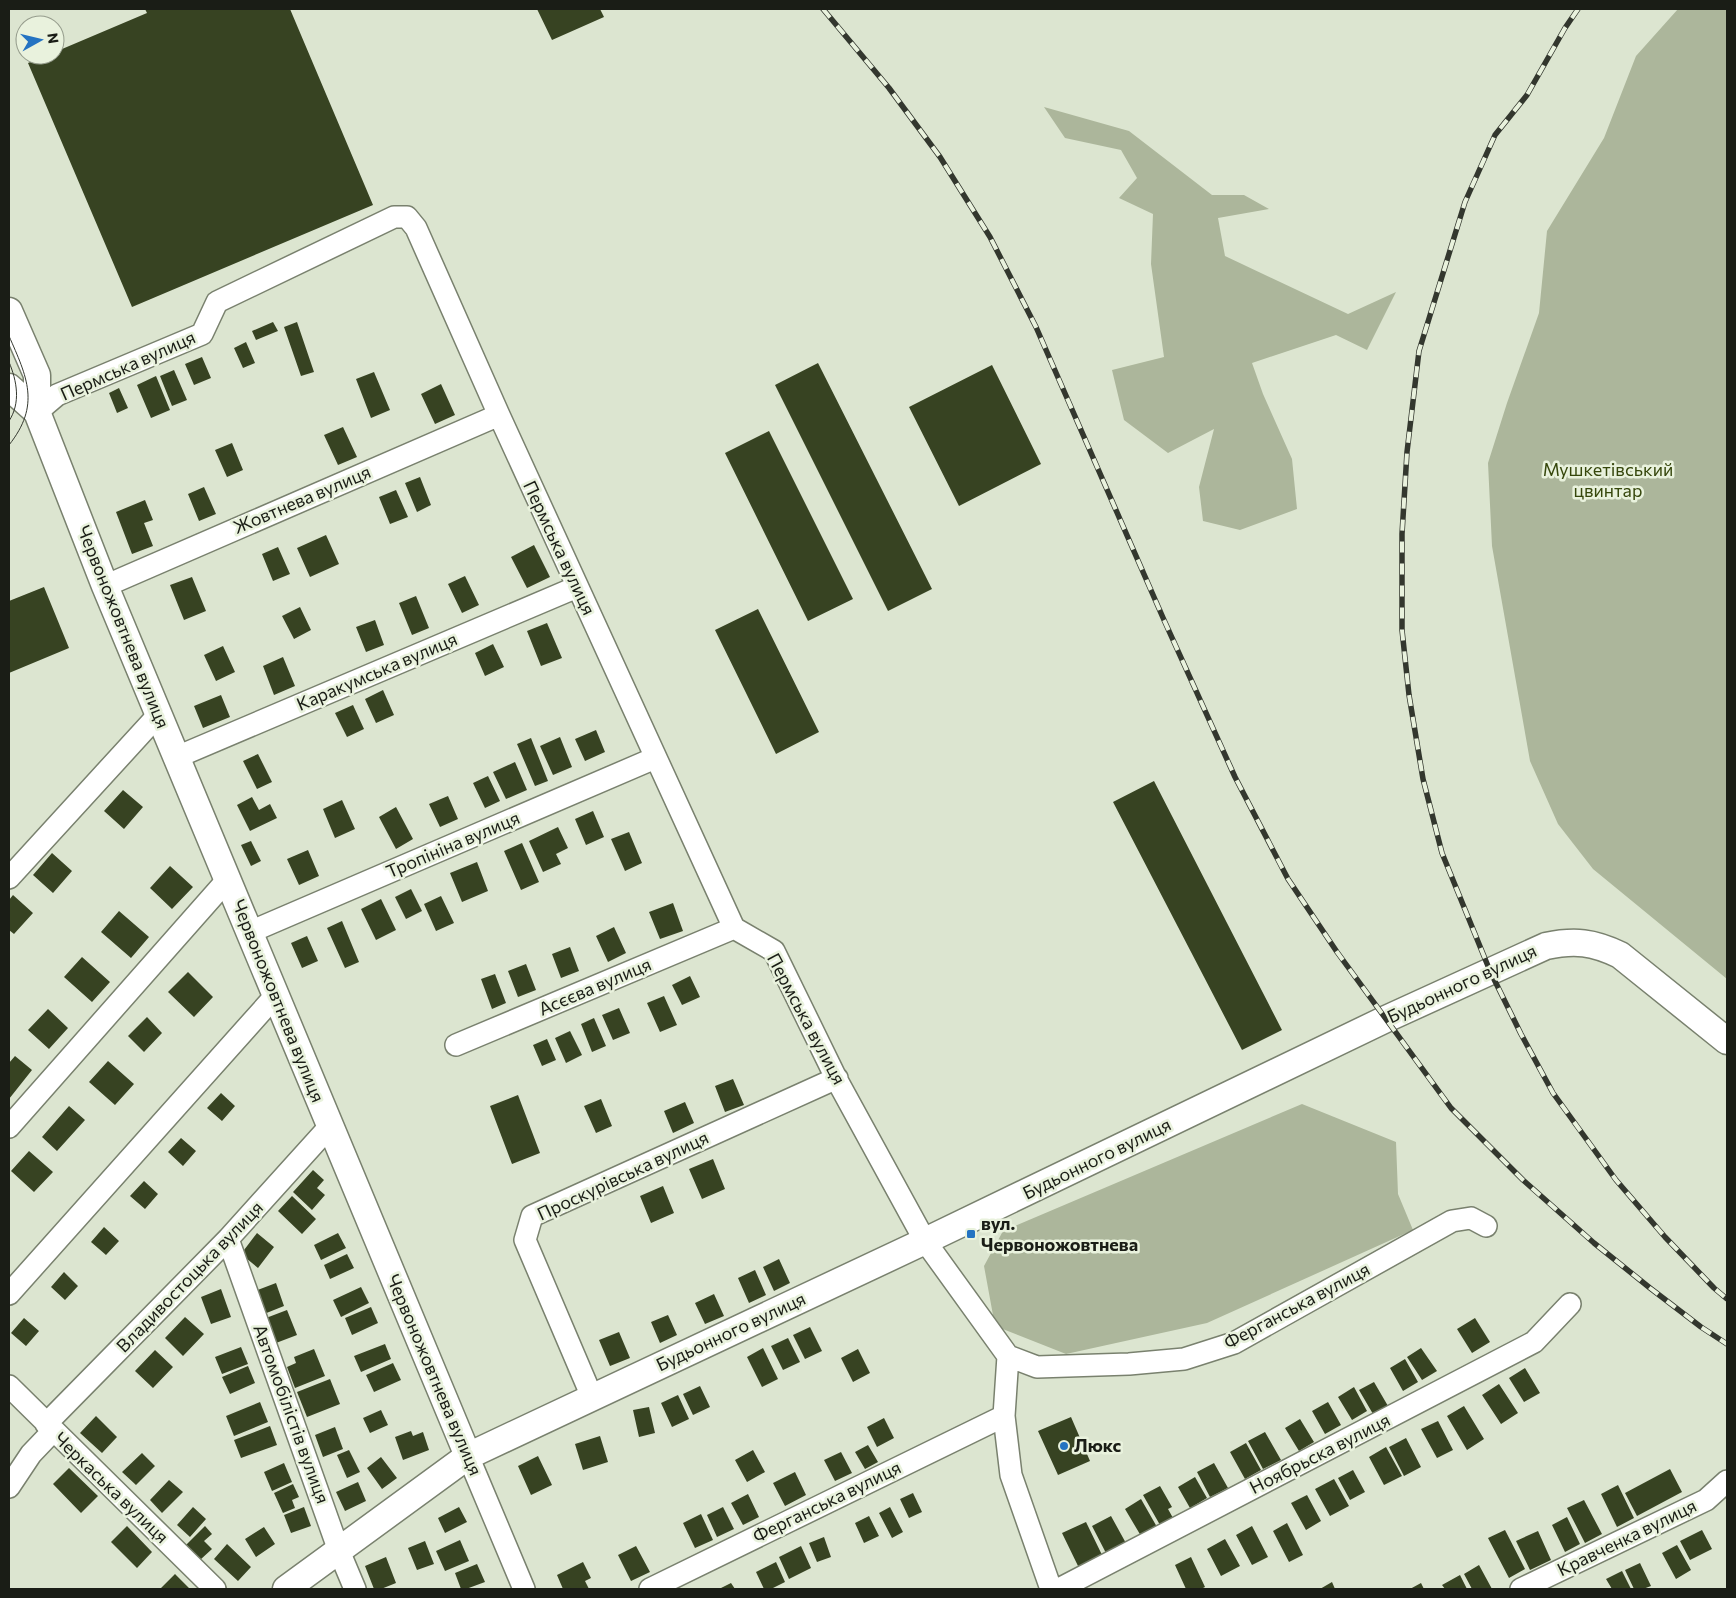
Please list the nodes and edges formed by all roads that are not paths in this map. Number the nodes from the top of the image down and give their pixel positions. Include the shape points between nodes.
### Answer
1 (9, 311) edge
2 (9, 387) edge
3 (37, 412) junction
4 (499, 415) junction
5 (104, 586) junction
6 (578, 586) junction
7 (159, 714) junction
8 (177, 757) junction
9 (655, 758) junction
10 (9, 878) edge
11 (228, 879) junction
12 (734, 928) junction
13 (250, 932) junction
14 (276, 995) junction
15 (1727, 1040) edge
16 (456, 1045) dead end
17 (837, 1078) junction
18 (330, 1126) junction
19 (9, 1127) edge
20 (1486, 1226) dead end
21 (228, 1239) junction
22 (925, 1241) junction
23 (9, 1294) edge
24 (1570, 1304) dead end
25 (1008, 1356) junction
26 (9, 1386) edge
27 (592, 1397) junction
28 (1004, 1416) junction
29 (50, 1428) junction
30 (468, 1456) junction
31 (1727, 1481) edge
32 (9, 1487) edge
33 (339, 1551) junction
34 (215, 1589) edge
35 (286, 1589) edge
36 (355, 1589) edge
37 (524, 1589) edge
38 (650, 1589) edge
39 (1051, 1589) edge
40 (1059, 1589) edge
41 (1521, 1589) edge

1 - 3 main road, Червоножовтнева вулиця via 37,375
2 - 3 main road, Червоножовтнева вулиця
3 - 4 street, Пермська вулиця via 57,395 202,334 217,302 394,217 407,217 416,228
3 - 5 main road, Червоножовтнева вулиця
4 - 5 street, Жовтнева вулиця
4 - 6 street, Пермська вулиця
5 - 7 main road, Червоножовтнева вулиця
6 - 8 street, Каракумська вулиця
6 - 9 street, Пермська вулиця
7 - 8 main road, Червоножовтнева вулиця
7 - 10 street
8 - 11 main road, Червоножовтнева вулиця
9 - 12 street, Пермська вулиця
9 - 13 street, Тропініна вулиця
11 - 13 main road, Червоножовтнева вулиця
11 - 19 street
12 - 16 street, Асєєва вулиця
12 - 17 street, Пермська вулиця via 774,951
13 - 14 main road, Червоножовтнева вулиця
14 - 18 main road, Червоножовтнева вулиця
14 - 23 street
15 - 22 main road, Будьонного вулиця via 1620,955 1585,943 1546,946
17 - 22 street, Пермська вулиця
17 - 27 street, Проскурівська вулиця via 532,1216 525,1240
18 - 21 street, Владивостоцька вулиця
18 - 30 main road, Червоножовтнева вулиця
20 - 25 street, Ферганська вулиця via 1471,1218 1452,1220 1234,1343 1184,1359 1036,1367
21 - 29 street, Владивостоцька вулиця
21 - 33 street, Автомобілістів вулиця
22 - 25 street
22 - 27 main road, Будьонного вулиця
24 - 40 street, Ноябрьска вулиця via 1534,1342
25 - 28 street
26 - 29 street, Черкаська вулиця
27 - 30 main road, Будьонного вулиця
28 - 38 street, Ферганська вулиця
28 - 39 street via 1011,1475
29 - 32 street, Владивостоцька вулиця
29 - 34 street, Черкаська вулиця
30 - 33 main road, Будьонного вулиця
30 - 37 street, Червоножовтнева вулиця
31 - 41 street, Кравченка вулиця via 1706,1500
33 - 35 main road, Будьонного вулиця
33 - 36 street, Автомобілістів вулиця

